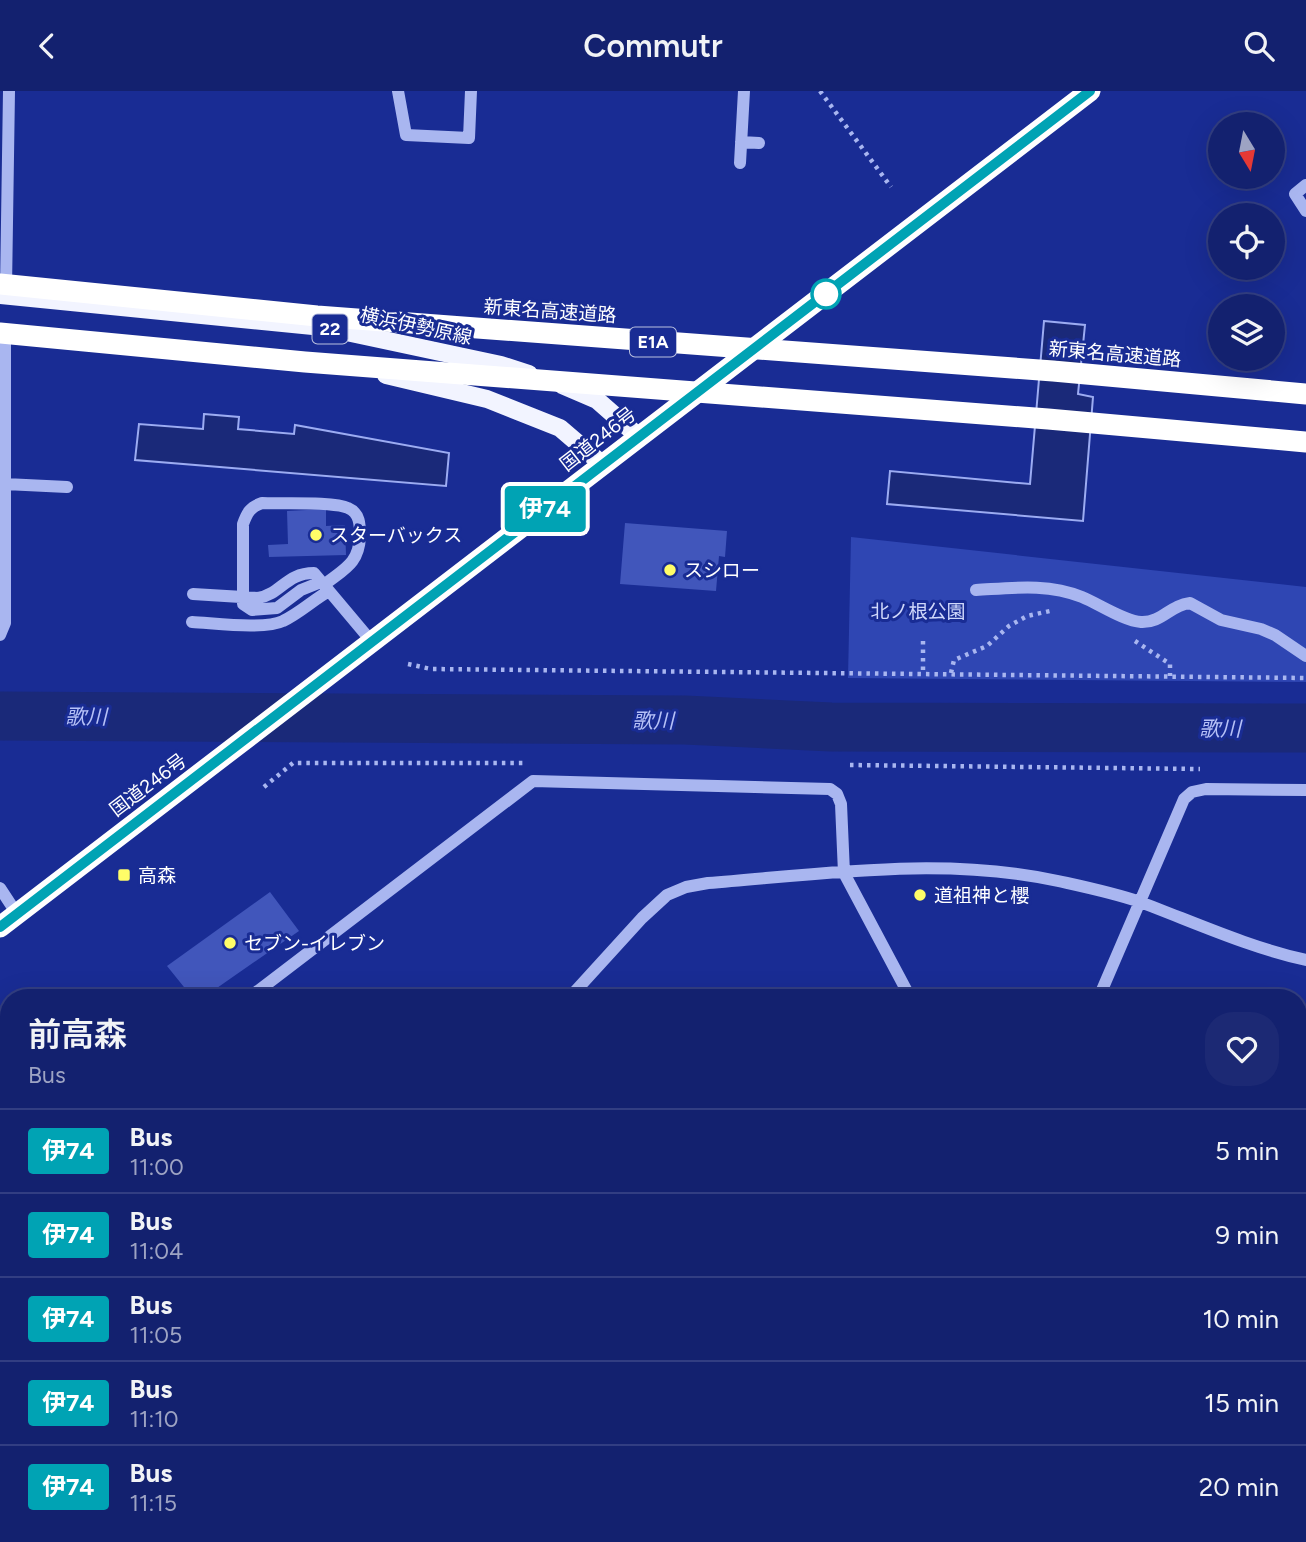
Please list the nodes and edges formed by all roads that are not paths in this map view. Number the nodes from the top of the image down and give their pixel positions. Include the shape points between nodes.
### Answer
1 (9, 91) edge
2 (398, 91) edge
3 (471, 91) edge
4 (744, 91) edge
5 (1090, 91) edge
6 (741, 142) junction
7 (759, 143) dead end
8 (740, 163) dead end
9 (1306, 185) edge
10 (1306, 211) edge
11 (2, 292) edge
12 (2, 332) edge
13 (1306, 394) edge
14 (638, 436) junction
15 (1306, 442) edge
16 (602, 464) junction
17 (5, 484) junction
18 (67, 487) dead end
19 (325, 586) junction
20 (976, 590) dead end
21 (193, 594) dead end
22 (241, 597) junction
23 (192, 622) dead end
24 (0, 635) edge
25 (372, 642) junction
26 (1306, 656) edge
27 (1306, 790) edge
28 (844, 873) junction
29 (0, 888) edge
30 (1138, 902) junction
31 (8, 921) edge
32 (1306, 960) edge
33 (260, 989) edge
34 (577, 989) edge
35 (906, 989) edge
36 (1102, 989) edge

1 - 11 street
2 - 3 street via 406,135 469,138
4 - 6 street
5 - 14 highway, 国道246号
6 - 7 street
6 - 8 street
9 - 10 street via 1295,194
11 - 13 highway, 新東名高速道路 / E1A, bridge
11 - 14 main road, 横浜伊勢原線 / 22 via 323,327 501,365 597,400
12 - 15 highway, bridge via 305,362
12 - 16 main road, 22 via 321,361 487,399 560,428
12 - 17 street
14 - 16 highway, 国道246号
16 - 25 highway, 国道246号
17 - 18 street
17 - 24 street via 5,623
19 - 22 street via 314,573 302,573 266,596
19 - 22 street via 358,555 360,521 355,513 336,505 262,503 247,512 243,524
19 - 23 street via 294,615 271,625
19 - 25 street
20 - 26 street via 1053,589 1139,622 1161,619 1189,603 1221,620 1275,635
21 - 22 street
25 - 31 highway, 国道246号
27 - 30 street via 1192,792 1184,799
28 - 30 street via 924,868 992,872 1057,881
28 - 33 street via 841,804 830,789 533,781
28 - 34 street via 708,883 667,895
28 - 35 street
29 - 31 street
30 - 32 street via 1232,939
30 - 36 street

